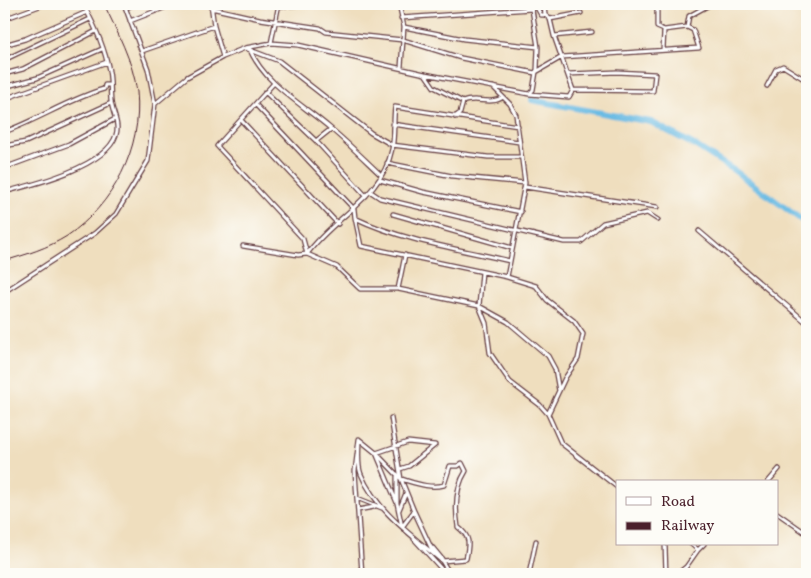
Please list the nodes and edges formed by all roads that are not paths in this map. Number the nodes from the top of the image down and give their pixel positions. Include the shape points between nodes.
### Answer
1 (45, 4) edge
2 (82, 4) edge
3 (134, 4) edge
4 (174, 4) edge
5 (211, 4) edge
6 (331, 4) edge
7 (399, 4) edge
8 (535, 4) edge
9 (544, 4) edge
10 (657, 4) edge
11 (710, 4) edge
12 (278, 5) edge
13 (125, 6) edge
14 (211, 8) junction
15 (87, 12) junction
16 (581, 13) dead end
17 (545, 15) junction
18 (90, 18) junction
19 (401, 18) junction
20 (550, 18) junction
21 (4, 19) edge
22 (276, 20) junction
23 (130, 21) junction
24 (214, 26) junction
25 (687, 26) junction
26 (404, 27) junction
27 (664, 30) junction
28 (96, 31) junction
29 (592, 32) dead end
30 (554, 36) junction
31 (403, 40) junction
32 (271, 43) junction
33 (4, 45) edge
34 (538, 47) junction
35 (245, 48) junction
36 (102, 50) junction
37 (250, 50) junction
38 (663, 50) junction
39 (142, 51) junction
40 (223, 57) junction
41 (562, 57) junction
42 (4, 60) edge
43 (107, 62) junction
44 (401, 67) junction
45 (536, 72) junction
46 (4, 74) edge
47 (425, 74) junction
48 (569, 74) junction
49 (807, 81) edge
50 (274, 83) junction
51 (110, 85) junction
52 (492, 86) junction
53 (767, 86) dead end
54 (4, 87) edge
55 (573, 90) junction
56 (265, 92) junction
57 (529, 94) junction
58 (503, 97) junction
59 (4, 99) edge
60 (463, 102) junction
61 (111, 103) junction
62 (155, 104) junction
63 (255, 104) junction
64 (455, 117) junction
65 (115, 118) junction
66 (240, 120) junction
67 (392, 124) junction
68 (518, 126) junction
69 (331, 129) junction
70 (4, 132) edge
71 (316, 141) junction
72 (519, 142) junction
73 (392, 145) junction
74 (4, 146) edge
75 (521, 157) junction
76 (387, 163) junction
77 (4, 168) edge
78 (382, 175) junction
79 (380, 180) junction
80 (525, 185) junction
81 (4, 192) edge
82 (371, 192) junction
83 (366, 196) junction
84 (657, 207) dead end
85 (354, 210) junction
86 (521, 212) junction
87 (393, 214) dead end
88 (355, 218) junction
89 (658, 220) dead end
90 (338, 224) junction
91 (515, 230) junction
92 (699, 231) dead end
93 (243, 246) dead end
94 (512, 248) junction
95 (307, 254) junction
96 (405, 255) junction
97 (510, 261) junction
98 (482, 272) junction
99 (507, 277) junction
100 (398, 289) junction
101 (4, 292) edge
102 (479, 306) junction
103 (807, 323) edge
104 (559, 391) junction
105 (548, 414) junction
106 (391, 418) dead end
107 (359, 439) junction
108 (396, 445) junction
109 (376, 453) junction
110 (400, 469) dead end
111 (779, 469) dead end
112 (397, 473) junction
113 (401, 479) junction
114 (770, 480) edge
115 (616, 486) edge
116 (406, 493) junction
117 (357, 498) junction
118 (397, 503) junction
119 (380, 507) junction
120 (358, 510) junction
121 (414, 511) junction
122 (398, 512) junction
123 (778, 514) edge
124 (403, 527) junction
125 (807, 534) edge
126 (536, 541) dead end
127 (429, 542) junction
128 (665, 546) edge
129 (693, 546) edge
130 (702, 546) edge
131 (698, 550) junction
132 (435, 555) junction
133 (443, 561) junction
134 (362, 574) edge
135 (446, 574) edge
136 (450, 574) edge
137 (529, 574) edge
138 (666, 574) edge
139 (677, 574) edge

1 - 21 street
2 - 15 street
3 - 13 street
4 - 23 street
5 - 14 street
6 - 12 street
7 - 19 street
8 - 17 street via 541,15
9 - 17 street
10 - 27 street via 657,27
11 - 25 street via 689,16
12 - 22 street
13 - 23 street
14 - 22 street
14 - 24 street
15 - 18 street
15 - 33 street
16 - 20 street
17 - 20 street
18 - 28 street
18 - 42 street
19 - 26 street
19 - 34 street via 532,9
20 - 30 street
22 - 31 street via 326,32
22 - 32 street
23 - 39 street
24 - 39 street
24 - 40 street
25 - 27 street
25 - 38 street via 693,30 699,48
26 - 31 street
26 - 34 street via 464,39
27 - 38 street
28 - 36 street
28 - 46 street via 23,69
29 - 30 street
30 - 41 street
31 - 44 street
31 - 45 street via 462,58
32 - 35 street
32 - 44 street via 298,45
34 - 45 street
35 - 37 street
35 - 40 street
36 - 43 street
36 - 54 street via 37,78
37 - 50 street via 258,66
37 - 73 street via 279,61
38 - 41 street
39 - 62 street
40 - 62 street via 188,77
41 - 45 street
41 - 48 street
43 - 51 street
43 - 59 street
44 - 47 street
45 - 57 street via 533,90
47 - 52 street
47 - 60 street via 434,87
48 - 55 street
48 - 55 street via 655,74 653,91
49 - 53 street via 783,66 776,69
50 - 56 street
50 - 69 street
51 - 61 street
51 - 70 street
52 - 57 street
52 - 58 street
55 - 57 street via 569,96 562,97
56 - 63 street
56 - 71 street
58 - 60 street via 492,101
58 - 68 street via 516,115
60 - 64 street via 460,113
61 - 65 street
61 - 74 street via 26,142
62 - 101 street via 148,161 116,214 95,233
63 - 66 street
63 - 85 street
64 - 67 street via 395,106
64 - 68 street
65 - 77 street via 69,144
65 - 81 street via 116,134 101,153 62,177
66 - 90 street
66 - 95 street via 217,146 303,239
67 - 72 street
67 - 73 street
68 - 72 street
69 - 71 street
69 - 78 street
71 - 83 street
72 - 75 street
73 - 75 street
73 - 76 street
75 - 80 street
76 - 78 street
76 - 80 street via 452,176
78 - 79 street
79 - 82 street
79 - 86 street
80 - 84 street
80 - 86 street
82 - 83 street
82 - 91 street via 380,198
83 - 85 street
85 - 88 street
85 - 90 street
86 - 91 street
87 - 94 street
88 - 96 street via 361,246
88 - 97 street via 431,243
89 - 91 street via 647,213 603,223 581,242 564,242
90 - 95 street via 319,237
91 - 94 street
92 - 103 street
93 - 95 street
94 - 97 street
95 - 100 street via 336,267 360,289
96 - 98 street
96 - 100 street
97 - 99 street
98 - 99 street
98 - 102 street
99 - 104 street via 536,286 552,305 574,321 583,334 578,359
100 - 102 street
102 - 104 street via 508,322 548,356 555,369
102 - 105 street via 486,323 488,346 495,361 510,382
104 - 105 street
105 - 115 street via 558,439
106 - 108 street
107 - 109 street
107 - 117 street via 355,471
107 - 119 street via 360,473
108 - 109 street
108 - 110 street via 408,442 434,445 409,466
108 - 113 street
109 - 112 street
109 - 118 street
111 - 114 street
112 - 113 street
112 - 118 street
113 - 116 street
113 - 133 street via 429,487 444,485 450,466 462,463 466,472 455,508 458,527 470,542 466,559
116 - 121 street
116 - 122 street
117 - 119 street
117 - 120 street
118 - 122 street
119 - 120 street
119 - 124 street
120 - 134 street
121 - 124 street
121 - 127 street
122 - 124 street
123 - 125 street
124 - 132 street
124 - 135 street
126 - 137 street
127 - 132 street
127 - 133 street
128 - 138 street
129 - 131 street
130 - 131 street
131 - 139 street via 686,568
132 - 133 street
133 - 136 street

